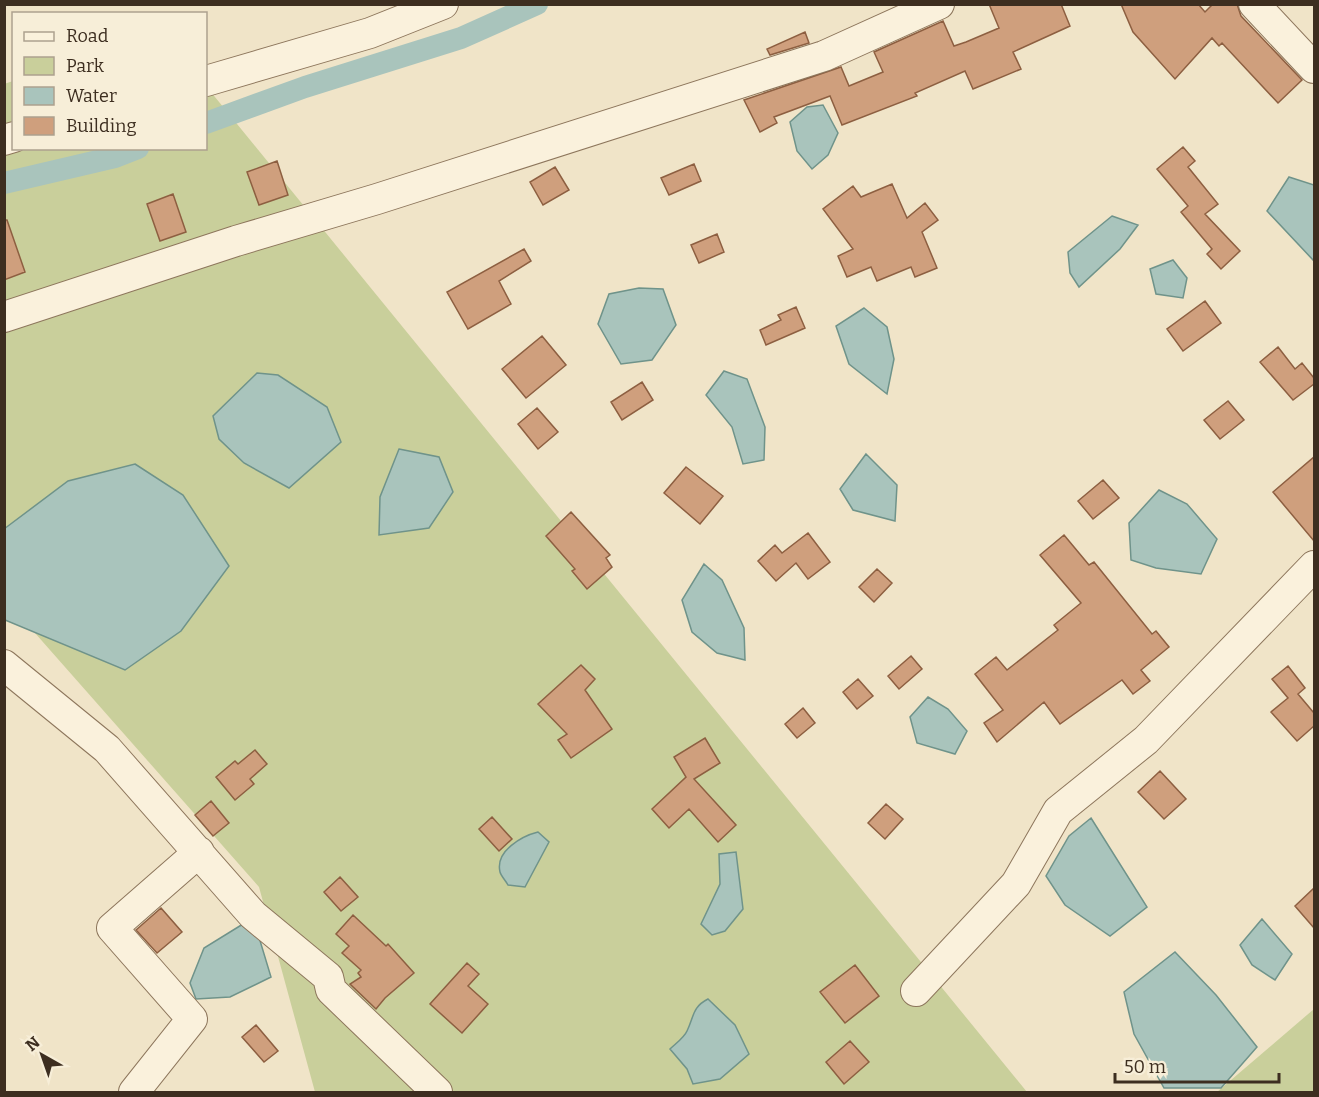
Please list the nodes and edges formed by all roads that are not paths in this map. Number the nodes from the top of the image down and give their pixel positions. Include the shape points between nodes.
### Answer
1 (443, 4) edge
2 (939, 4) edge
3 (1254, 4) edge
4 (1314, 68) edge
5 (207, 81) edge
6 (4, 317) edge
7 (1314, 566) edge
8 (4, 665) edge
9 (200, 852) junction
10 (916, 991) dead end
11 (134, 1092) edge
12 (437, 1092) edge

1 - 5 street via 370,33
2 - 6 street via 824,56
3 - 4 street
7 - 10 street via 1146,740 1058,811 1016,884
8 - 9 street via 107,749
9 - 11 street via 112,928 192,1019
9 - 12 street via 253,915 328,977 331,990

